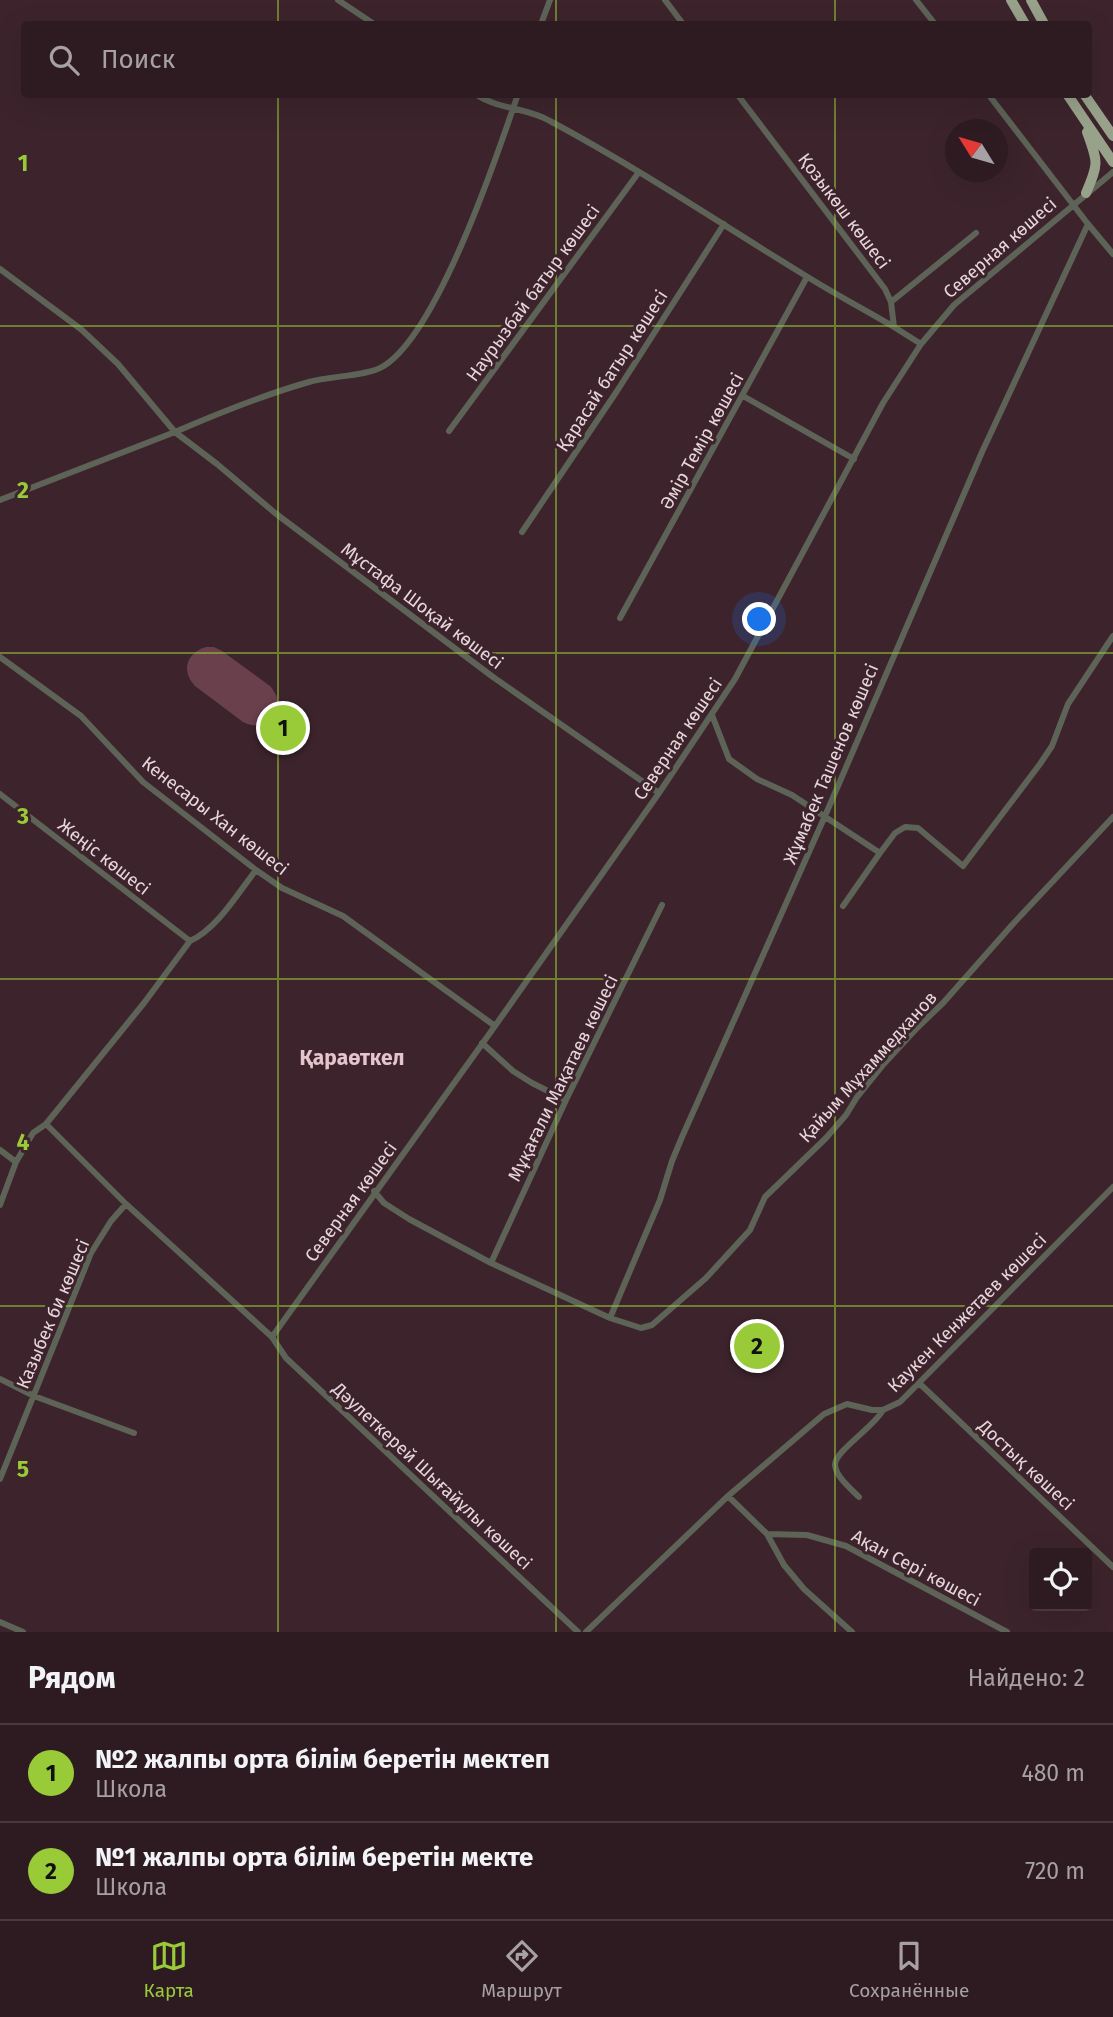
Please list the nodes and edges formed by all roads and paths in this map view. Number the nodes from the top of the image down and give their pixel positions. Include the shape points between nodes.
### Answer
1 (338, 0) edge
2 (550, 0) edge
3 (665, 0) edge
4 (916, 0) edge
5 (1011, 0) edge
6 (1031, 0) edge
7 (370, 21) edge
8 (542, 21) edge
9 (681, 21) edge
10 (933, 21) edge
11 (1023, 21) edge
12 (1042, 21) edge
13 (483, 98) edge
14 (517, 98) edge
15 (740, 98) edge
16 (991, 98) edge
17 (1069, 98) edge
18 (1087, 98) edge
19 (513, 108) junction
20 (1099, 116) junction
21 (1082, 119) junction
22 (1113, 128) edge
23 (1113, 136) edge
24 (1113, 162) edge
25 (639, 172) junction
26 (1113, 172) edge
27 (1086, 193) junction
28 (1072, 204) junction
29 (724, 224) junction
30 (1088, 225) junction
31 (976, 233) dead end
32 (1113, 254) edge
33 (0, 270) edge
34 (807, 277) junction
35 (891, 302) junction
36 (894, 327) junction
37 (921, 344) junction
38 (743, 396) junction
39 (449, 431) dead end
40 (175, 432) junction
41 (854, 459) junction
42 (0, 500) edge
43 (522, 533) dead end
44 (620, 618) dead end
45 (1113, 636) edge
46 (0, 657) edge
47 (712, 715) junction
48 (659, 793) junction
49 (0, 794) edge
50 (825, 816) junction
51 (1113, 817) edge
52 (880, 853) junction
53 (256, 870) junction
54 (662, 905) dead end
55 (843, 906) dead end
56 (190, 941) junction
57 (495, 1026) junction
58 (482, 1043) junction
59 (566, 1100) junction
60 (46, 1124) junction
61 (0, 1150) edge
62 (16, 1162) junction
63 (1113, 1187) edge
64 (374, 1191) junction
65 (126, 1204) junction
66 (0, 1205) edge
67 (491, 1263) junction
68 (610, 1318) junction
69 (272, 1337) junction
70 (0, 1379) edge
71 (919, 1383) junction
72 (34, 1395) junction
73 (883, 1410) junction
74 (134, 1433) dead end
75 (0, 1479) edge
76 (728, 1496) junction
77 (859, 1497) dead end
78 (766, 1534) junction
79 (1113, 1567) edge
80 (0, 1622) edge
81 (23, 1632) edge
82 (578, 1632) edge
83 (586, 1632) edge
84 (852, 1632) edge
85 (1007, 1632) edge

1 - 7 street
2 - 8 street
3 - 9 street
4 - 10 street
5 - 11 highway
6 - 12 highway
13 - 19 street
14 - 19 street
15 - 35 street, Қозыкөш көшесі
16 - 28 street
17 - 21 highway
18 - 20 highway
19 - 25 street via 547,118
19 - 40 street via 466,236 436,299 391,361 379,369 312,381 244,403
20 - 22 highway
20 - 23 highway
21 - 24 highway
21 - 27 highway via 1097,167
25 - 29 street
25 - 39 street, Наурызбай батыр көшесі
26 - 27 street, Северная көшесі
27 - 28 street, Северная көшесі
28 - 30 street
28 - 37 street, Северная көшесі via 954,304
29 - 34 street
29 - 43 street, Қарасай батыр көшесі
30 - 32 street
30 - 50 street, Жұмабек Ташенов көшесі via 982,452
31 - 35 street
33 - 40 street, Мұстафа Шоқай көшесі via 82,330 118,364
34 - 36 street
34 - 38 street, Әмір Темір көшесі
35 - 36 street, Қозыкөш көшесі
36 - 37 street
37 - 41 street, Северная көшесі
38 - 41 street
38 - 44 street, Әмір Темір көшесі
40 - 42 street
40 - 48 street, Мұстафа Шоқай көшесі via 493,677
41 - 47 street, Северная көшесі
45 - 52 street via 1068,704 1052,747 963,866 918,828 905,827 895,833
46 - 53 street, Кенесары Хан көшесі via 80,716 143,782
47 - 48 street, Северная көшесі
47 - 50 street via 729,760
48 - 57 street, Северная көшесі
49 - 56 street, Жеңіс көшесі
50 - 52 street
50 - 68 street, Жұмабек Ташенов көшесі via 671,1161 660,1200
51 - 68 street, Қайым Мұхаммедханов via 882,1066 826,1138 765,1197 750,1230 715,1268 652,1325 642,1328
52 - 55 street
53 - 56 street via 211,927
53 - 57 street, Кенесары Хан көшесі via 282,888 343,916
54 - 59 street, Мұқағали Мақатаев көшесі
56 - 60 street
57 - 58 street, Северная көшесі
58 - 59 street via 523,1077
58 - 64 street, Северная көшесі
59 - 67 street, Мұқағали Мақатаев көшесі
60 - 62 street via 33,1133
60 - 65 street, Дәулеткерей Шығайұлы көшесі
61 - 62 street
62 - 66 street
63 - 71 street, Каукен Кенжетаев көшесі
64 - 67 street via 409,1219
64 - 69 street, Северная көшесі
65 - 69 street, Дәулеткерей Шығайұлы көшесі
65 - 72 street, Казыбек би көшесі via 91,1253
67 - 68 street
69 - 82 street, Дәулеткерей Шығайұлы көшесі via 286,1358
70 - 72 street
71 - 73 street, Каукен Кенжетаев көшесі via 900,1402
71 - 79 street, Достық көшесі
72 - 74 street
72 - 75 street, Казыбек би көшесі
73 - 76 street, Каукен Кенжетаев көшесі via 847,1404 824,1414
73 - 77 street via 835,1462 838,1473
76 - 78 street
76 - 83 street, Каукен Кенжетаев көшесі
78 - 84 street via 804,1589
78 - 85 street, Ақан Сері көшесі via 807,1535 846,1546
80 - 81 street

